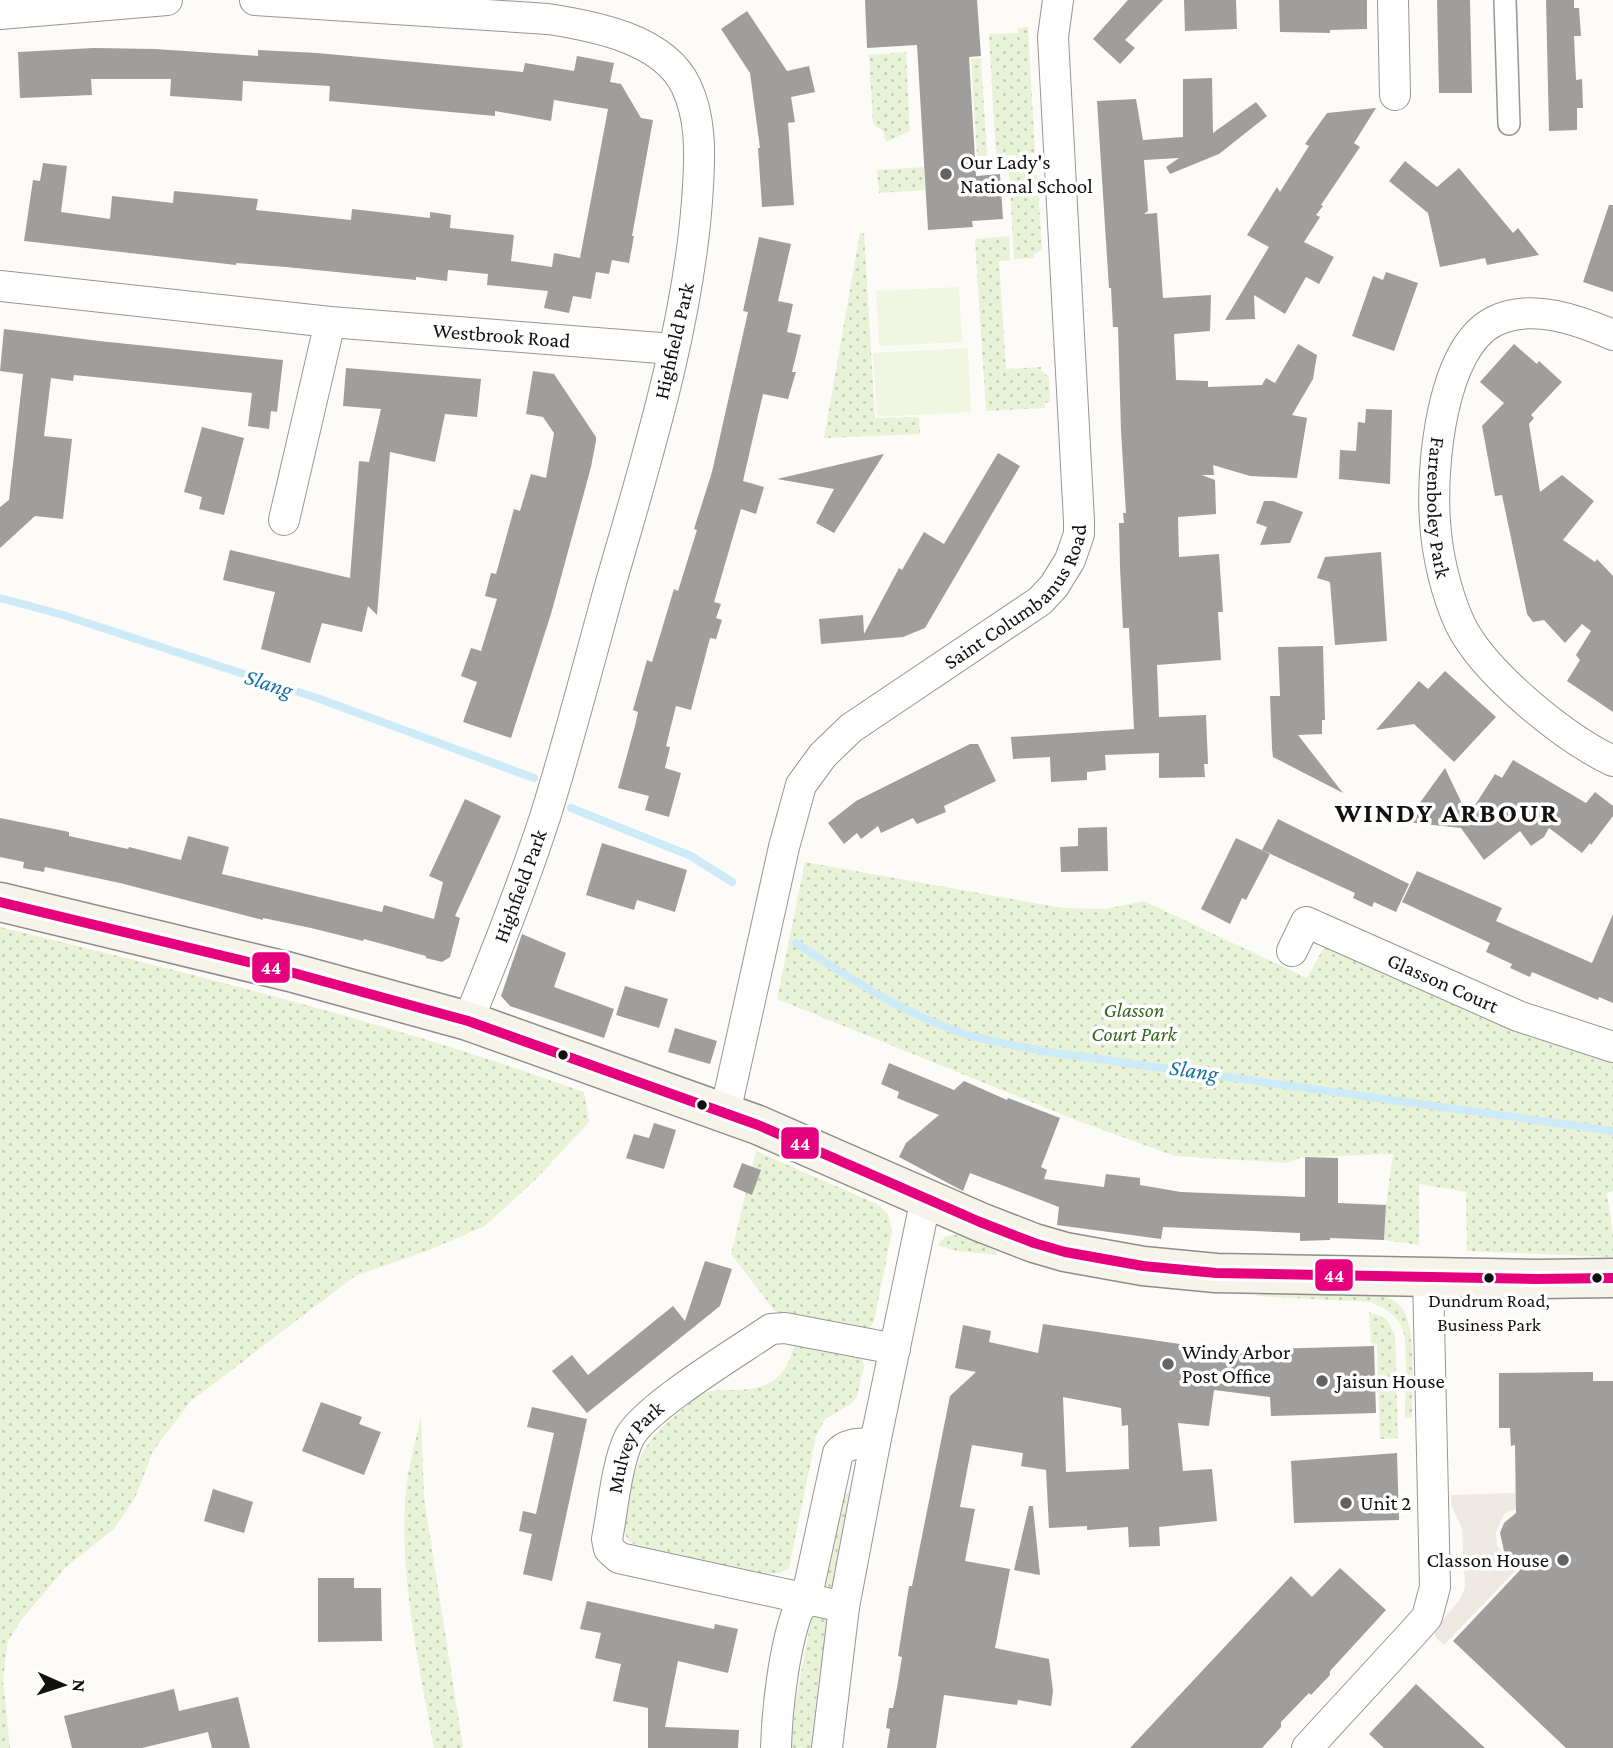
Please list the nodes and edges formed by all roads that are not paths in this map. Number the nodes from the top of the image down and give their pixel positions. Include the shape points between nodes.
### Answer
1 (167, 0) edge
2 (255, 0) edge
3 (1058, 0) edge
4 (1393, 0) edge
5 (1505, 0) edge
6 (0, 14) edge
7 (1395, 95) dead end
8 (1509, 124) dead end
9 (0, 286) edge
10 (330, 322) junction
11 (1613, 335) edge
12 (673, 349) junction
13 (284, 520) dead end
14 (1613, 761) edge
15 (0, 902) edge
16 (1292, 951) dead end
17 (468, 1021) junction
18 (1613, 1046) edge
19 (726, 1113) junction
20 (926, 1198) junction
21 (1428, 1277) junction
22 (1613, 1278) edge
23 (895, 1349) junction
24 (875, 1443) junction
25 (806, 1600) junction
26 (844, 1606) junction
27 (776, 1748) edge
28 (827, 1748) edge
29 (1307, 1748) edge

1 - 6 street
2 - 12 street, Highfield Park via 582,24 615,32 673,66 691,99 700,158 691,264
3 - 19 street, Saint Columbanus Road via 1053,37 1079,534 1070,560 1040,601 851,728 823,755 801,786
4 - 7 street
5 - 8 street
9 - 10 street, Westbrook Road
10 - 12 street, Westbrook Road
10 - 13 street
11 - 14 street, Farrenboley Park via 1572,320 1537,314 1514,314 1479,332 1463,355 1445,407 1434,493 1438,543 1449,592 1472,642 1504,680 1552,722
12 - 17 street, Highfield Park via 631,518 549,803 509,923
15 - 17 main road
16 - 18 street, Glasson Court via 1306,922 1518,1016
17 - 19 main road
19 - 20 main road
20 - 21 main road via 1034,1243 1130,1264 1216,1273
20 - 23 street
21 - 22 main road
21 - 29 street via 1433,1601 1427,1617
23 - 24 street
23 - 25 street, Mulvey Park via 771,1329 663,1404 630,1436 608,1549 619,1558
24 - 25 street via 850,1445 838,1453
24 - 26 street
25 - 26 street, Mulvey Park
25 - 27 street via 797,1612 788,1652
26 - 28 street

